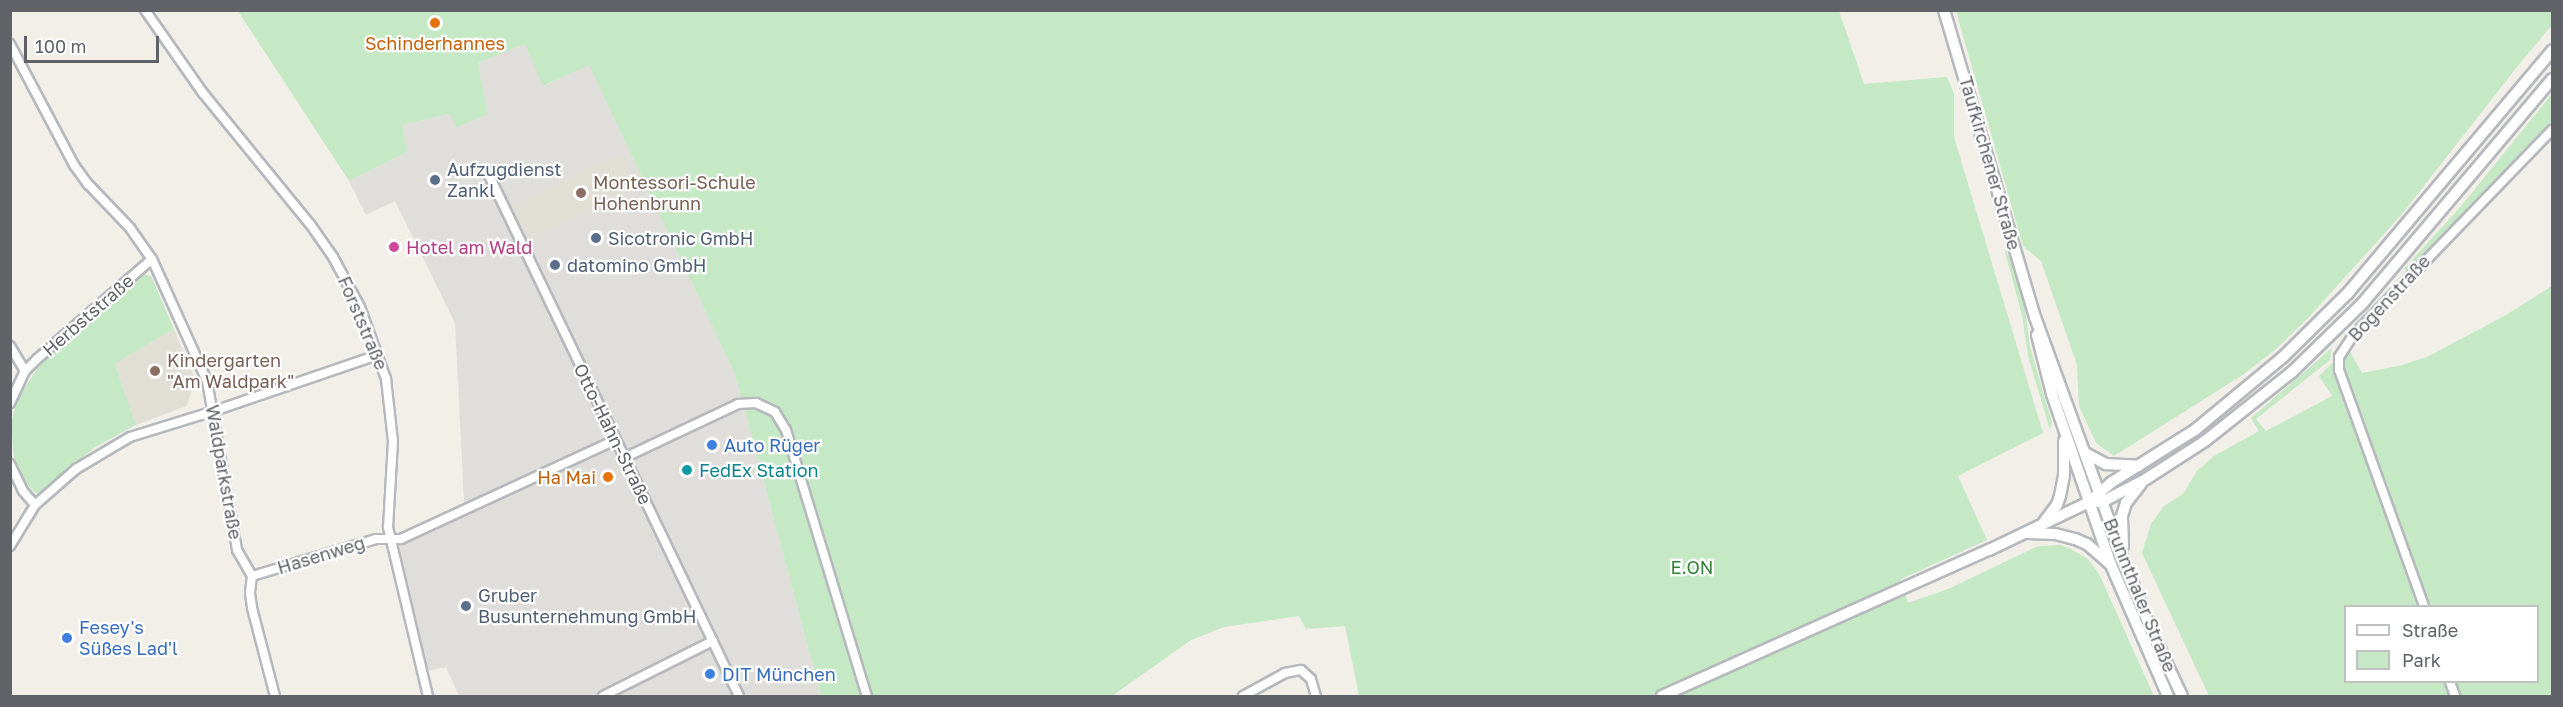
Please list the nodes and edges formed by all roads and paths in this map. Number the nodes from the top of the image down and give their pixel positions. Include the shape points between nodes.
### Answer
1 (145, 10) edge
2 (1944, 10) edge
3 (10, 44) edge
4 (2553, 51) edge
5 (2553, 79) edge
6 (2553, 130) edge
7 (487, 171) dead end
8 (152, 259) junction
9 (2035, 317) junction
10 (10, 346) edge
11 (378, 355) junction
12 (25, 371) junction
13 (10, 403) edge
14 (214, 411) junction
15 (2063, 429) junction
16 (615, 440) junction
17 (2085, 453) junction
18 (626, 457) junction
19 (10, 464) edge
20 (2141, 466) junction
21 (2146, 479) junction
22 (2101, 497) junction
23 (2089, 502) junction
24 (35, 505) junction
25 (2039, 527) junction
26 (2025, 533) junction
27 (390, 538) junction
28 (10, 546) edge
29 (2124, 561) junction
30 (2111, 565) junction
31 (252, 576) junction
32 (2424, 605) edge
33 (712, 641) junction
34 (275, 696) edge
35 (428, 696) edge
36 (603, 696) edge
37 (739, 696) edge
38 (867, 696) edge
39 (1244, 696) edge
40 (1316, 696) edge
41 (1662, 696) edge
42 (2168, 696) edge
43 (2182, 696) edge

1 - 11 street, Forststraße via 203,93 333,257 360,307
2 - 9 main road, Taufkirchener Straße
3 - 8 street, Waldparkstraße via 74,165
4 - 20 main road via 2395,240 2315,327 2195,430
5 - 21 main road via 2409,251 2329,338 2231,422
6 - 32 street, Bogenstraße via 2352,337 2339,357 2339,370
7 - 16 street, Otto-Hahn-Straße
8 - 12 street, Herbststraße
8 - 14 street, Waldparkstraße via 207,381
9 - 15 main road, Taufkirchener Straße via 2040,351
9 - 17 main road, Taufkirchener Straße
10 - 12 street
11 - 14 street
11 - 27 street, Forststraße via 392,422
12 - 13 street
14 - 24 street via 130,437 76,469
14 - 31 street, Waldparkstraße via 237,550
15 - 23 main road, Taufkirchener Straße
15 - 25 main road via 2060,496 2051,515
16 - 18 street, Otto-Hahn-Straße
16 - 27 street, Hasenweg via 401,539
17 - 20 main road via 2106,464
17 - 22 main road, Taufkirchener Straße
18 - 33 street, Otto-Hahn-Straße
18 - 38 street via 738,404 756,403 774,412 786,430
19 - 24 street
20 - 22 main road
21 - 22 main road
21 - 29 main road via 2122,516
22 - 23 main road
22 - 29 main road, Brunnthaler Straße
23 - 25 main road
23 - 30 main road, Brunnthaler Straße
24 - 28 street
25 - 26 main road
26 - 30 main road via 2075,539
26 - 41 main road
27 - 31 street, Hasenweg
27 - 35 street, Forststraße
29 - 43 main road, Brunnthaler Straße
30 - 42 main road, Brunnthaler Straße
31 - 34 street via 252,608
33 - 36 street
33 - 37 street, Otto-Hahn-Straße
39 - 40 street via 1285,673 1301,670 1311,679

